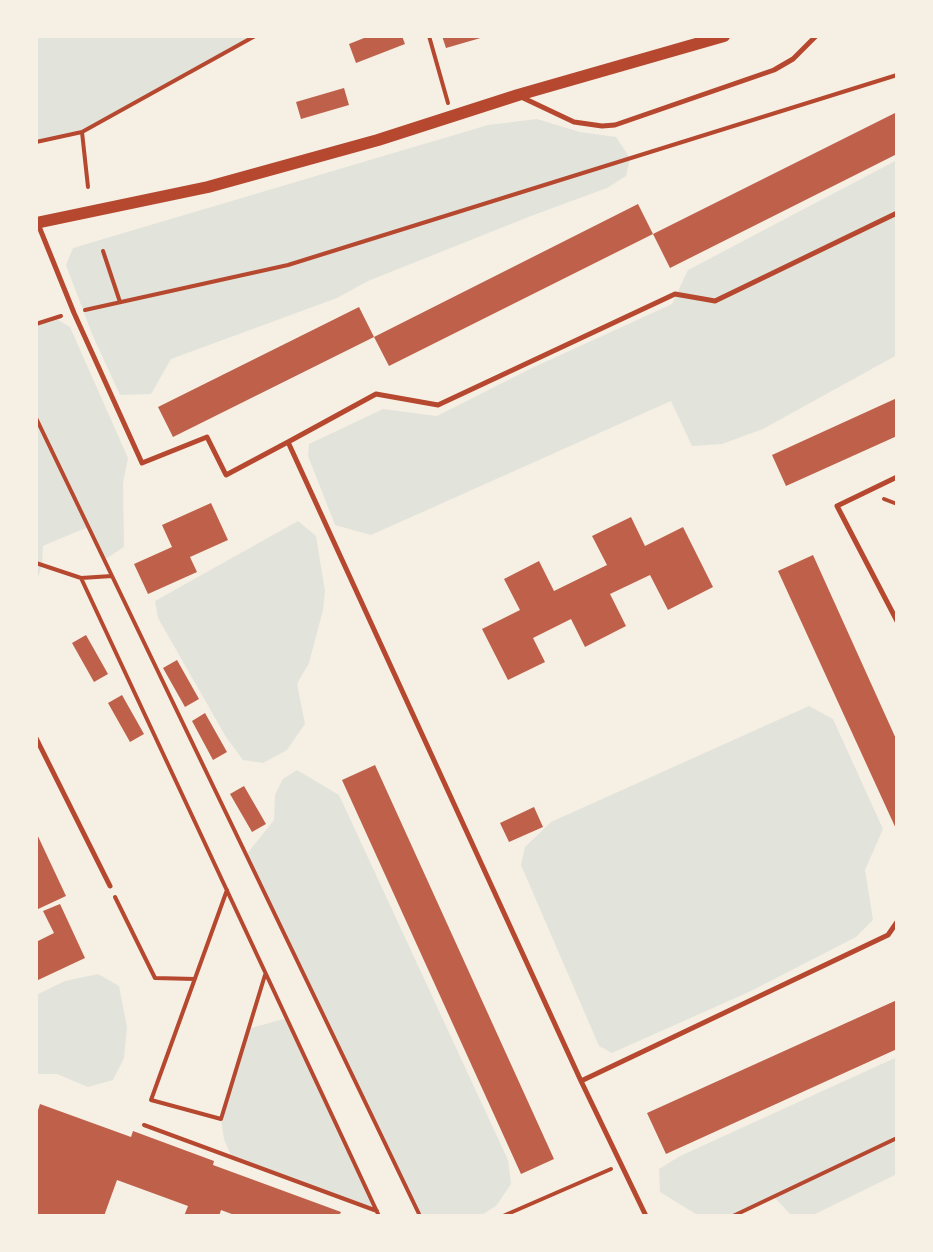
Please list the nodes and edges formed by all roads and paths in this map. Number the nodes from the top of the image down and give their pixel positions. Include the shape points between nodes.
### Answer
1 (255, 36) edge
2 (429, 36) edge
3 (724, 36) edge
4 (816, 36) edge
5 (897, 75) edge
6 (518, 95) junction
7 (451, 117) junction
8 (82, 132) junction
9 (36, 142) edge
10 (88, 187) dead end
11 (897, 213) edge
12 (37, 223) edge
13 (103, 251) dead end
14 (120, 302) junction
15 (74, 313) junction
16 (36, 324) edge
17 (36, 418) edge
18 (288, 442) junction
19 (897, 477) edge
20 (36, 563) edge
21 (112, 576) junction
22 (81, 578) junction
23 (897, 621) edge
24 (36, 738) edge
25 (110, 886) joint
26 (227, 890) junction
27 (897, 922) edge
28 (265, 973) junction
29 (195, 979) junction
30 (581, 1081) junction
31 (144, 1125) dead end
32 (897, 1138) edge
33 (621, 1164) junction
34 (378, 1214) edge
35 (420, 1216) edge
36 (503, 1216) edge
37 (646, 1216) edge
38 (733, 1216) edge

1 - 8 path
2 - 7 path
3 - 6 street
4 - 6 lane via 774,70 615,125 574,122
5 - 14 path via 288,265
6 - 7 street
7 - 12 street via 208,187
8 - 9 path
8 - 10 path
11 - 18 lane via 715,301 675,294 438,405 376,394
12 - 15 lane
13 - 14 path
14 - 15 path
15 - 16 path
15 - 18 lane via 142,463 207,437 226,475
17 - 21 path
18 - 30 lane
19 - 23 lane via 837,506
20 - 22 path
21 - 22 path
21 - 35 path
22 - 26 path
24 - 25 lane
25 - 29 path via 155,978
26 - 28 path
26 - 29 path
27 - 30 lane via 888,935
28 - 29 path via 221,1119 151,1100
28 - 34 path
30 - 33 lane
31 - 34 path
32 - 38 path
33 - 36 path
33 - 37 lane

